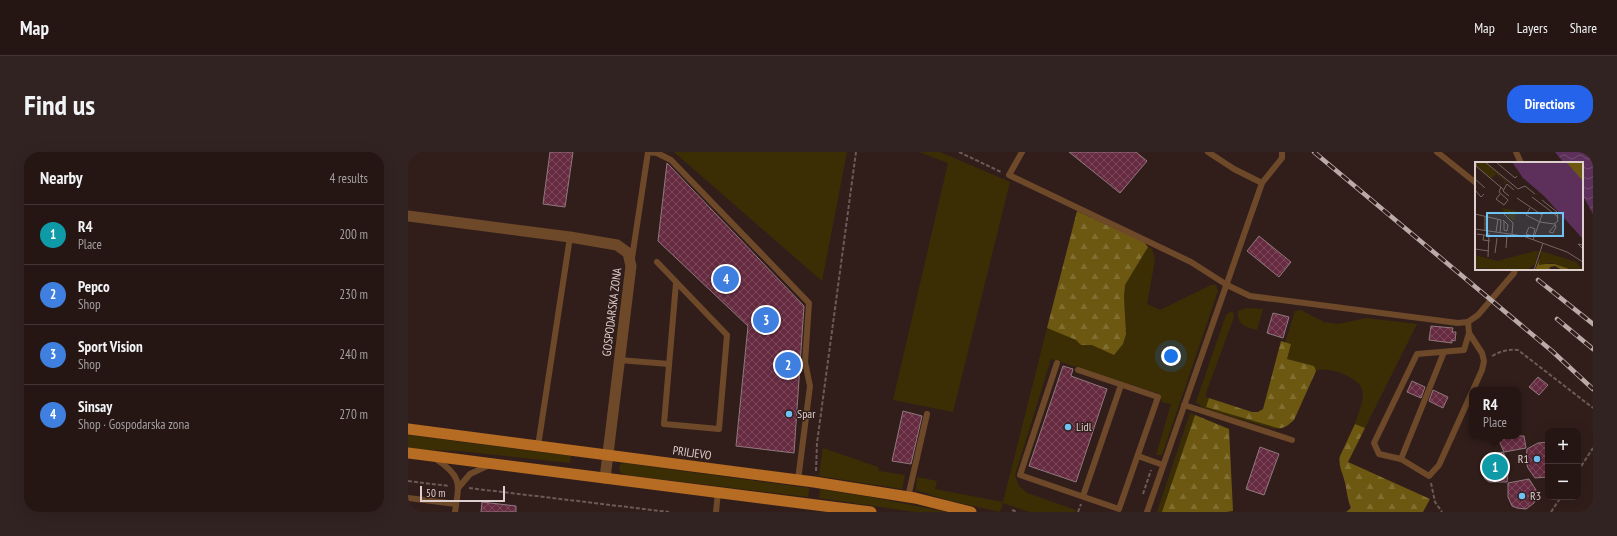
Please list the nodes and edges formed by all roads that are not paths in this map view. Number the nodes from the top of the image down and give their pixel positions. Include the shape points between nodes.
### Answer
1 (648, 152) edge
2 (1022, 152) edge
3 (1208, 152) edge
4 (1282, 152) edge
5 (1437, 152) edge
6 (1516, 152) edge
7 (1521, 162) edge
8 (1262, 183) junction
9 (1475, 183) edge
10 (408, 216) edge
11 (570, 236) junction
12 (657, 262) dead end
13 (631, 266) junction
14 (1515, 270) edge
15 (676, 283) junction
16 (1227, 285) junction
17 (1468, 322) junction
18 (1469, 333) junction
19 (1444, 352) junction
20 (619, 360) junction
21 (669, 364) junction
22 (1057, 364) dead end
23 (1078, 370) dead end
24 (1121, 385) junction
25 (1474, 387) edge
26 (1469, 398) edge
27 (1184, 405) junction
28 (927, 414) dead end
29 (408, 429) edge
30 (1292, 440) dead end
31 (538, 446) junction
32 (408, 453) edge
33 (607, 455) junction
34 (432, 456) junction
35 (1138, 456) junction
36 (1401, 459) junction
37 (495, 464) junction
38 (1163, 465) junction
39 (605, 478) junction
40 (798, 480) junction
41 (459, 487) junction
42 (718, 492) junction
43 (1083, 496) junction
44 (908, 497) junction
45 (408, 498) edge
46 (456, 504) junction
47 (455, 512) edge
48 (716, 512) edge
49 (871, 512) edge
50 (971, 512) edge
51 (1147, 512) edge

1 - 13 lane
1 - 40 lane via 657,153 670,160 809,304 805,362 810,386
2 - 16 lane via 1009,175 1191,262
3 - 8 lane
4 - 8 lane via 1282,158
5 - 9 lane
6 - 7 lane
8 - 16 lane
10 - 11 street, GOSPODARSKA ZONA
11 - 13 street, GOSPODARSKA ZONA via 617,245 628,253
11 - 31 lane
12 - 15 lane
13 - 20 street, GOSPODARSKA ZONA
14 - 17 lane via 1478,315
15 - 21 lane
15 - 21 lane via 727,335 719,429 664,424
16 - 17 lane via 1250,296 1458,323
16 - 27 lane
17 - 18 lane
18 - 19 lane via 1464,350
18 - 25 lane via 1482,352 1484,361
19 - 36 lane
19 - 36 lane via 1417,354 1374,443 1380,454
20 - 21 lane
20 - 33 street, GOSPODARSKA ZONA
22 - 43 lane via 1020,475
23 - 24 lane
24 - 35 lane via 1158,397
24 - 43 lane
26 - 36 lane via 1439,465 1429,476
27 - 30 lane
27 - 38 lane
28 - 44 lane
29 - 31 main road, PRILJEVO
31 - 33 main road, PRILJEVO
32 - 34 main road
33 - 39 street, GOSPODARSKA ZONA
33 - 40 main road, PRILJEVO
34 - 37 main road
34 - 41 lane via 455,474
35 - 38 lane
35 - 43 lane via 1120,509
37 - 39 main road
37 - 41 lane via 481,467 470,474
38 - 51 lane
39 - 42 main road
40 - 44 main road, PRILJEVO
41 - 46 lane
42 - 48 lane
42 - 49 main road
44 - 50 main road, PRILJEVO
45 - 46 lane
46 - 47 lane

